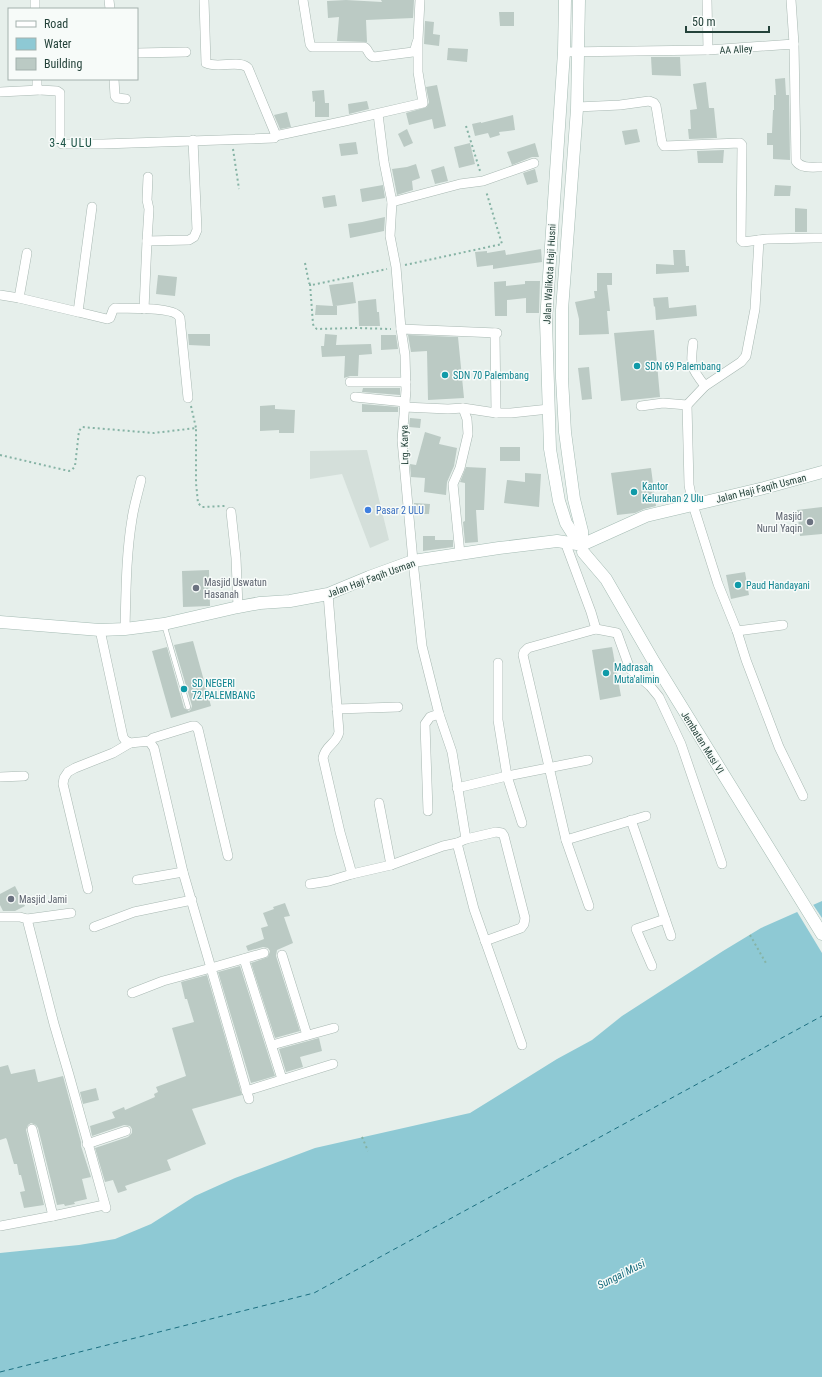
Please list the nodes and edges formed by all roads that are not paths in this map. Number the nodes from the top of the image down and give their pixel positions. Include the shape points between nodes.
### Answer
1 (204, 0) edge
2 (303, 0) edge
3 (420, 0) edge
4 (565, 0) edge
5 (579, 0) edge
6 (707, 0) edge
7 (791, 0) edge
8 (418, 39) junction
9 (794, 44) junction
10 (708, 50) junction
11 (186, 52) dead end
12 (564, 52) junction
13 (578, 52) junction
14 (138, 53) edge
15 (37, 80) edge
16 (114, 80) edge
17 (40, 90) junction
18 (0, 92) edge
19 (126, 99) dead end
20 (577, 107) junction
21 (378, 114) junction
22 (275, 136) junction
23 (193, 140) junction
24 (534, 164) dead end
25 (822, 167) edge
26 (148, 176) dead end
27 (392, 202) junction
28 (92, 207) dead end
29 (822, 238) edge
30 (759, 240) junction
31 (147, 241) junction
32 (27, 253) dead end
33 (0, 295) edge
34 (19, 298) junction
35 (144, 309) junction
36 (78, 312) junction
37 (401, 329) junction
38 (693, 343) dead end
39 (350, 382) dead end
40 (406, 382) junction
41 (705, 386) junction
42 (355, 397) dead end
43 (188, 398) road end
44 (405, 404) junction
45 (687, 405) junction
46 (641, 406) dead end
47 (463, 408) junction
48 (549, 409) junction
49 (496, 413) junction
50 (822, 472) edge
51 (141, 480) dead end
52 (693, 505) junction
53 (231, 512) road end
54 (579, 544) junction
55 (460, 554) junction
56 (413, 561) junction
57 (328, 594) junction
58 (238, 607) junction
59 (0, 622) edge
60 (164, 624) junction
61 (784, 625) dead end
62 (125, 629) junction
63 (596, 629) junction
64 (100, 630) junction
65 (737, 631) junction
66 (498, 663) dead end
67 (188, 707) dead end
68 (398, 707) dead end
69 (337, 709) junction
70 (438, 714) junction
71 (149, 741) junction
72 (130, 743) junction
73 (588, 760) dead end
74 (548, 767) junction
75 (24, 776) dead end
76 (507, 776) junction
77 (0, 777) edge
78 (457, 788) junction
79 (803, 796) dead end
80 (379, 803) dead end
81 (428, 811) dead end
82 (646, 816) dead end
83 (631, 820) junction
84 (522, 823) dead end
85 (566, 840) junction
86 (461, 841) junction
87 (228, 856) dead end
88 (722, 864) dead end
89 (391, 865) junction
90 (183, 872) junction
91 (352, 874) junction
92 (137, 880) dead end
93 (310, 884) dead end
94 (88, 889) dead end
95 (192, 900) junction
96 (589, 906) dead end
97 (71, 913) dead end
98 (0, 917) edge
99 (27, 919) junction
100 (665, 919) junction
101 (94, 926) dead end
102 (822, 934) edge
103 (671, 936) dead end
104 (485, 941) junction
105 (264, 953) dead end
106 (282, 955) dead end
107 (244, 959) junction
108 (652, 966) dead end
109 (211, 968) junction
110 (132, 993) dead end
111 (334, 1028) dead end
112 (307, 1035) junction
113 (272, 1045) junction
114 (522, 1045) dead end
115 (333, 1064) dead end
116 (282, 1079) junction
117 (32, 1129) dead end
118 (126, 1131) dead end
119 (87, 1144) junction
120 (53, 1216) junction
121 (0, 1226) edge

1 - 22 street via 206,63 243,64 248,68
2 - 8 street via 312,47 364,47 370,56 374,57 413,52
3 - 8 street
4 - 12 street, Jalan Walikota Haji Husni
5 - 13 street, Jalan Walikota Haji Husni
6 - 10 street
7 - 9 street
8 - 21 street via 418,72 423,103
9 - 10 street, AA Alley
9 - 25 street via 797,163 808,167
10 - 13 street, AA Alley
11 - 14 street
12 - 13 street, AA Alley
12 - 48 street, Jalan Walikota Haji Husni via 546,321
13 - 20 street, Jalan Walikota Haji Husni
15 - 17 street via 37,88
16 - 19 street via 115,96
17 - 18 street
17 - 23 street via 60,93 62,144
20 - 30 street via 650,101 656,106 664,146 740,143 740,240
20 - 54 street, Jalan Walikota Haji Husni via 562,310 562,371 565,432 574,498 582,531
21 - 22 street
21 - 27 street, Lrg. Karya
22 - 23 street
23 - 31 street via 196,234 189,240
24 - 27 street via 483,181 460,184
26 - 31 street
27 - 37 street, Lrg. Karya via 390,236 396,267
28 - 36 street
29 - 30 street
30 - 41 street via 755,309 746,356
31 - 35 street
32 - 34 street
33 - 34 street
34 - 36 street
35 - 36 street via 115,308 107,319
35 - 43 street via 179,315
37 - 40 street, Lrg. Karya
37 - 49 street via 496,333
38 - 41 street via 693,371
39 - 40 street
40 - 44 street, Lrg. Karya
41 - 45 street
42 - 44 street
44 - 47 street
44 - 56 street, Lrg. Karya via 402,440
45 - 46 street via 663,403
45 - 52 street via 689,485
47 - 49 street
47 - 55 street via 468,434 460,468 453,484
48 - 49 street
48 - 54 street, Jalan Walikota Haji Husni via 550,449 559,501 566,523
50 - 52 street, Jalan Haji Faqih Usman
51 - 62 street via 130,533
52 - 54 street, Jalan Haji Faqih Usman via 646,516
52 - 65 street via 718,584
53 - 58 street
54 - 55 street, Jalan Haji Faqih Usman via 557,541
54 - 63 street
54 - 102 street, Jembatan Musi VI via 606,579 654,662
55 - 56 street, Jalan Haji Faqih Usman
56 - 57 street, Jalan Haji Faqih Usman
56 - 70 street, Lrg. Karya via 422,646
57 - 58 street, Jalan Haji Faqih Usman
57 - 69 street
58 - 60 street, Jalan Haji Faqih Usman
59 - 64 street, Jalan Haji Faqih Usman
60 - 62 street, Jalan Haji Faqih Usman
60 - 67 lane
61 - 65 street
62 - 64 street, Jalan Haji Faqih Usman
63 - 74 street via 528,648 524,652
63 - 88 street via 617,633 630,669 650,686 658,697 681,744
64 - 72 street via 123,737
65 - 79 street via 779,747
66 - 76 street via 498,720
68 - 69 street
69 - 91 street via 338,736 326,749 323,758
70 - 78 street, Lrg. Karya via 452,752
70 - 81 street via 430,717 425,724
71 - 72 street
71 - 87 street via 192,726 198,729
71 - 90 street via 154,748
72 - 94 street via 68,772 62,784
73 - 74 street
74 - 76 street
74 - 85 street
75 - 77 street
76 - 78 street
76 - 84 street
78 - 86 street, Lrg. Karya
80 - 89 street
82 - 83 street
83 - 85 street
83 - 100 street
85 - 96 street
86 - 89 street
86 - 104 street, Lrg. Karya via 474,909
86 - 104 street via 496,832 502,833 524,913 524,924 521,928
89 - 91 street
90 - 92 street
90 - 95 street
91 - 93 street
95 - 101 street via 134,912
95 - 109 street
97 - 99 street
98 - 99 street
99 - 119 street
100 - 103 street
100 - 108 street via 636,930
104 - 114 street, Lrg. Karya
105 - 107 street
106 - 112 street
107 - 109 street
107 - 113 street
109 - 110 street via 163,981
109 - 116 street via 248,1095
111 - 112 street
112 - 113 street
113 - 116 street
115 - 116 street
117 - 120 street
118 - 119 street
119 - 120 street via 105,1207
120 - 121 street

